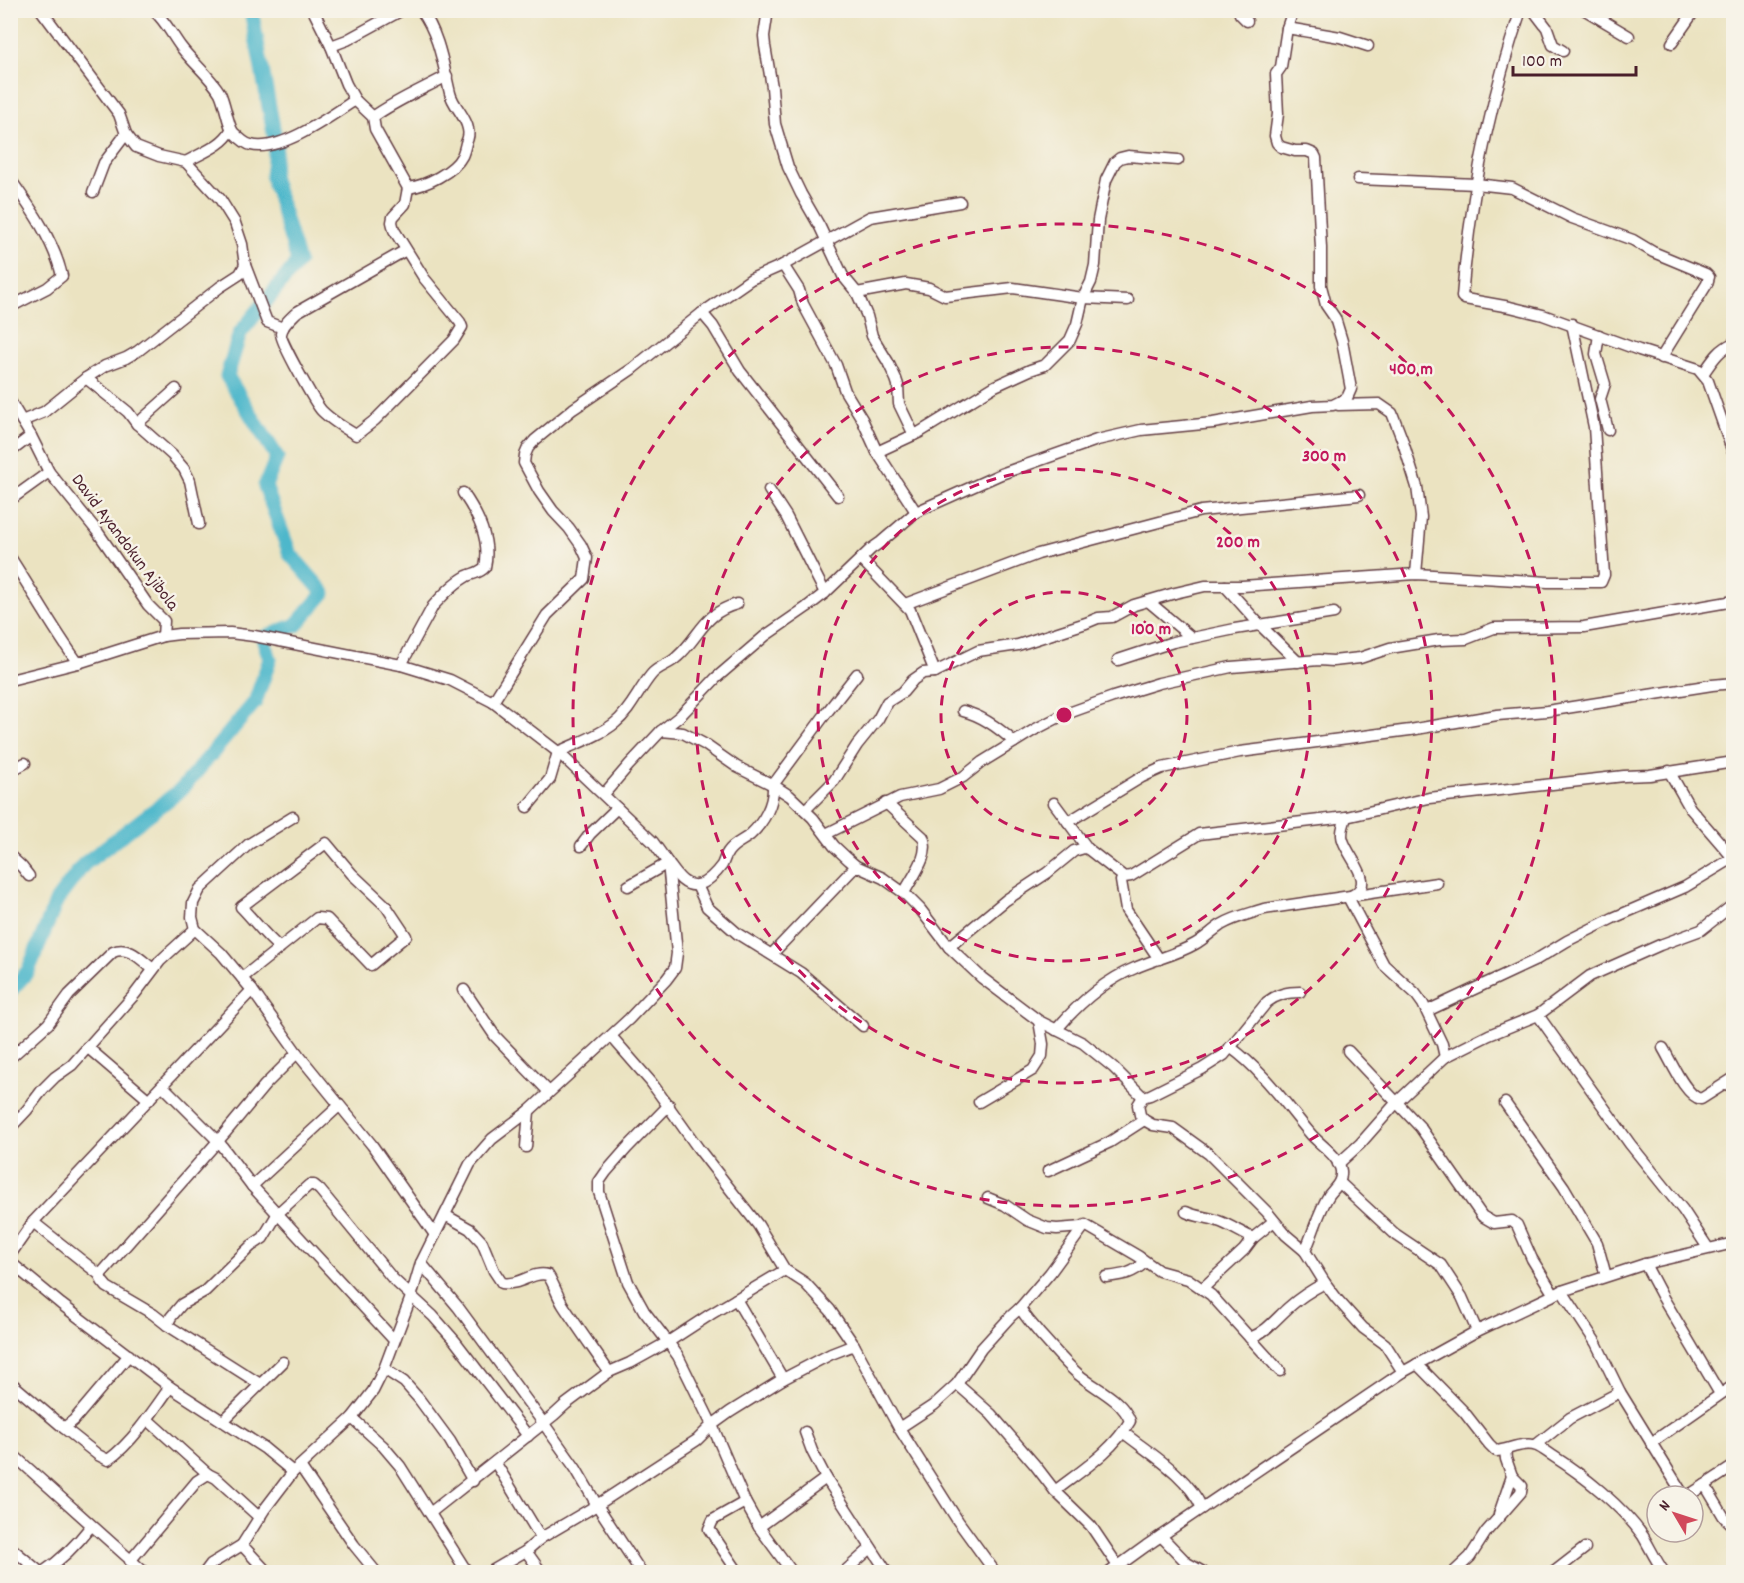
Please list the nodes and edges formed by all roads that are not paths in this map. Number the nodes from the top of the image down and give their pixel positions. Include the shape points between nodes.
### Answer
1 (41, 10) edge
2 (153, 10) edge
3 (313, 10) edge
4 (402, 10) edge
5 (421, 10) edge
6 (768, 10) edge
7 (1239, 10) edge
8 (1293, 10) edge
9 (1521, 10) edge
10 (1585, 10) edge
11 (1695, 10) edge
12 (1534, 11) edge
13 (1247, 21) dead end
14 (1287, 28) junction
15 (1629, 36) dead end
16 (1672, 44) dead end
17 (331, 46) junction
18 (1368, 46) dead end
19 (1563, 51) dead end
20 (447, 76) junction
21 (355, 100) junction
22 (373, 117) junction
23 (231, 130) junction
24 (126, 134) junction
25 (1178, 160) dead end
26 (186, 162) junction
27 (10, 179) edge
28 (1358, 179) dead end
29 (1476, 184) junction
30 (408, 188) junction
31 (93, 192) dead end
32 (960, 202) dead end
33 (827, 241) junction
34 (406, 250) junction
35 (245, 265) junction
36 (783, 265) junction
37 (857, 293) junction
38 (1083, 298) junction
39 (1128, 300) dead end
40 (10, 307) edge
41 (702, 313) junction
42 (1572, 324) junction
43 (283, 328) junction
44 (1599, 335) junction
45 (1734, 344) edge
46 (1661, 358) junction
47 (1703, 374) junction
48 (86, 378) junction
49 (176, 388) dead end
50 (10, 401) edge
51 (1333, 405) junction
52 (22, 421) junction
53 (137, 424) junction
54 (1608, 430) dead end
55 (914, 435) junction
56 (31, 436) junction
57 (10, 452) edge
58 (877, 452) junction
59 (1734, 455) edge
60 (49, 472) junction
61 (769, 490) dead end
62 (464, 493) dead end
63 (1359, 495) dead end
64 (837, 496) dead end
65 (10, 500) edge
66 (916, 512) junction
67 (199, 524) dead end
68 (10, 557) edge
69 (861, 559) junction
70 (1416, 574) junction
71 (1225, 586) junction
72 (825, 593) junction
73 (1148, 601) junction
74 (1734, 601) edge
75 (737, 604) dead end
76 (904, 604) junction
77 (1334, 613) dead end
78 (1260, 625) junction
79 (163, 636) junction
80 (1192, 638) junction
81 (1118, 660) dead end
82 (1298, 662) junction
83 (78, 663) junction
84 (401, 665) junction
85 (934, 672) junction
86 (857, 674) dead end
87 (10, 680) edge
88 (1734, 683) edge
89 (493, 702) junction
90 (963, 711) dead end
91 (661, 731) junction
92 (1014, 742) junction
93 (558, 752) junction
94 (1734, 762) edge
95 (25, 763) dead end
96 (10, 771) edge
97 (1669, 771) junction
98 (773, 785) junction
99 (604, 794) junction
100 (1054, 802) dead end
101 (886, 803) junction
102 (527, 807) dead end
103 (618, 808) junction
104 (805, 810) junction
105 (293, 817) dead end
106 (1346, 817) junction
107 (1068, 822) junction
108 (826, 834) junction
109 (582, 846) dead end
110 (1088, 849) junction
111 (10, 856) edge
112 (1733, 859) edge
113 (668, 863) junction
114 (856, 866) junction
115 (29, 876) dead end
116 (1121, 881) dead end
117 (1437, 883) dead end
118 (697, 885) junction
119 (628, 886) dead end
120 (904, 893) junction
121 (1348, 897) junction
122 (1734, 904) edge
123 (195, 929) junction
124 (949, 947) junction
125 (275, 951) junction
126 (772, 954) junction
127 (1159, 959) junction
128 (153, 969) junction
129 (242, 978) junction
130 (252, 990) junction
131 (464, 990) dead end
132 (1300, 992) dead end
133 (1426, 1011) junction
134 (1538, 1015) junction
135 (1039, 1021) junction
136 (863, 1026) dead end
137 (1056, 1030) junction
138 (611, 1036) junction
139 (87, 1047) junction
140 (1230, 1047) junction
141 (1663, 1048) dead end
142 (1348, 1051) dead end
143 (297, 1053) junction
144 (1445, 1057) junction
145 (10, 1058) edge
146 (1734, 1078) edge
147 (163, 1086) junction
148 (549, 1092) junction
149 (1143, 1097) junction
150 (149, 1100) junction
151 (979, 1102) dead end
152 (1396, 1102) junction
153 (1505, 1103) dead end
154 (669, 1105) junction
155 (339, 1106) junction
156 (529, 1111) junction
157 (1144, 1120) junction
158 (10, 1128) edge
159 (218, 1141) junction
160 (526, 1147) dead end
161 (1338, 1164) junction
162 (1048, 1171) dead end
163 (1340, 1183) junction
164 (252, 1186) junction
165 (988, 1198) dead end
166 (1186, 1212) dead end
167 (278, 1213) junction
168 (445, 1215) junction
169 (1274, 1221) junction
170 (33, 1222) junction
171 (1082, 1227) junction
172 (435, 1234) junction
173 (1253, 1238) junction
174 (1734, 1243) edge
175 (1708, 1248) junction
176 (1305, 1251) junction
177 (10, 1255) edge
178 (10, 1262) edge
179 (1146, 1262) junction
180 (421, 1263) junction
181 (1645, 1264) junction
182 (785, 1270) junction
183 (100, 1275) junction
184 (1606, 1276) junction
185 (1106, 1277) dead end
186 (1324, 1283) junction
187 (1202, 1289) junction
188 (1558, 1293) junction
189 (411, 1297) junction
190 (736, 1299) junction
191 (1020, 1308) junction
192 (167, 1324) junction
193 (1477, 1331) junction
194 (1250, 1338) junction
195 (394, 1340) junction
196 (668, 1342) junction
197 (854, 1345) junction
198 (129, 1355) junction
199 (283, 1362) dead end
200 (1417, 1364) junction
201 (384, 1369) junction
202 (1280, 1371) dead end
203 (609, 1372) junction
204 (1403, 1372) junction
205 (783, 1379) junction
206 (10, 1382) edge
207 (260, 1384) junction
208 (957, 1384) junction
209 (1734, 1385) edge
210 (170, 1387) junction
211 (1620, 1392) junction
212 (1720, 1394) junction
213 (352, 1418) junction
214 (147, 1419) junction
215 (223, 1421) junction
216 (544, 1424) junction
217 (712, 1425) junction
218 (64, 1428) junction
219 (898, 1428) junction
220 (805, 1432) dead end
221 (1124, 1433) junction
222 (528, 1436) junction
223 (1651, 1443) junction
224 (1536, 1445) junction
225 (1505, 1450) junction
226 (10, 1452) edge
227 (495, 1462) junction
228 (1734, 1466) edge
229 (296, 1469) junction
230 (208, 1474) junction
231 (826, 1478) junction
232 (472, 1481) junction
233 (1677, 1484) edge
234 (1705, 1485) joint
235 (1055, 1491) junction
236 (745, 1502) junction
237 (597, 1505) junction
238 (1202, 1508) junction
239 (430, 1513) junction
240 (260, 1518) junction
241 (91, 1526) junction
242 (1734, 1526) edge
243 (759, 1527) junction
244 (1161, 1536) junction
245 (541, 1539) junction
246 (242, 1545) junction
247 (10, 1547) edge
248 (871, 1548) junction
249 (1585, 1548) dead end
250 (526, 1551) junction
251 (130, 1561) junction
252 (1117, 1570) edge
253 (41, 1572) edge
254 (144, 1572) edge
255 (205, 1572) edge
256 (267, 1572) edge
257 (376, 1572) edge
258 (467, 1572) edge
259 (490, 1572) edge
260 (541, 1572) edge
261 (641, 1572) edge
262 (738, 1572) edge
263 (792, 1572) edge
264 (844, 1572) edge
265 (886, 1572) edge
266 (995, 1572) edge
267 (1203, 1572) edge
268 (1454, 1572) edge
269 (1554, 1572) edge
270 (1664, 1572) edge

1 - 24 street via 119,114
2 - 23 street via 219,92
3 - 17 street
4 - 17 street
5 - 20 street via 432,28
6 - 33 street via 764,36 775,124 788,167
7 - 13 street
8 - 14 street
9 - 29 street via 1491,109
10 - 15 street
11 - 16 street
12 - 19 street via 1547,28 1553,45
14 - 18 street
14 - 51 street via 1281,67 1276,74 1275,136 1281,147 1314,154 1317,165 1321,286 1342,341 1351,389 1347,398
17 - 21 street
20 - 22 street
20 - 30 street via 453,103 469,131 463,155 438,177
21 - 22 street
21 - 23 street via 297,136 276,144 251,145
22 - 30 street via 375,129
23 - 26 street via 221,141
24 - 26 street via 136,147
24 - 31 street via 104,163
25 - 38 street via 1128,156 1115,162 1106,180 1095,265
26 - 35 street via 228,211 242,244
27 - 40 street via 31,208 62,276
28 - 29 street
29 - 42 street via 1463,298
29 - 46 street via 1512,188 1546,207 1706,274 1707,284
30 - 34 street via 405,204 392,222
32 - 33 street via 870,217
33 - 36 street
33 - 37 street via 843,276
34 - 43 street via 297,312
34 - 43 street via 462,327 454,340 356,435 321,410 313,399 283,345
35 - 43 street via 267,322
35 - 48 street via 240,274 138,351
36 - 41 street via 751,279
36 - 58 street
37 - 38 street via 906,284 945,296 1013,288
37 - 55 street via 872,336 896,379 899,404
38 - 39 street
38 - 55 street via 1074,333 1045,365 995,386
41 - 64 street via 740,371
41 - 89 street via 632,369 573,409 528,448 524,462 530,474 587,558 584,579 547,615
42 - 44 street
42 - 70 street via 1594,426 1604,575 1600,582
44 - 46 street
44 - 54 street via 1596,354 1605,384 1600,399
45 - 47 street via 1725,347
46 - 47 street
47 - 59 street
48 - 52 street via 44,412
48 - 53 street
49 - 53 street
50 - 52 street, David Ayandokun Ajibola
51 - 66 street via 1141,430 1097,440 1000,474
51 - 70 street via 1379,404 1392,413 1416,487 1421,518
52 - 56 street, David Ayandokun Ajibola
53 - 67 street via 184,469
55 - 58 street
56 - 57 street
56 - 60 street, David Ayandokun Ajibola
58 - 66 street
60 - 65 street
60 - 79 street, David Ayandokun Ajibola via 164,621
61 - 72 street
62 - 84 street via 485,536 485,567 438,600
63 - 76 street via 1201,511 1038,554
66 - 69 street
68 - 83 street
69 - 72 street
69 - 76 street
70 - 71 street
71 - 73 street via 1204,586
71 - 78 street
72 - 91 street via 739,657
73 - 80 street
73 - 85 street via 1112,617 1098,618 1018,645 978,651
74 - 82 street via 1584,627 1494,628 1466,639 1390,648 1360,658
75 - 93 street via 706,621 676,658 652,673 614,724
76 - 85 street via 910,610
77 - 78 street
78 - 80 street
78 - 82 street
79 - 83 street
79 - 84 street via 230,633
80 - 81 street
82 - 92 street via 1232,667 1159,683 1063,715
83 - 87 street
84 - 89 street via 450,680
85 - 104 street via 923,673 887,702 834,781
86 - 98 street
88 - 107 street via 1240,753 1162,768
89 - 93 street
90 - 92 street via 980,716
91 - 98 street via 683,733 751,776
91 - 99 street
92 - 101 street via 939,789
93 - 99 street
93 - 102 street via 550,779
94 - 97 street
95 - 96 street
97 - 106 street via 1430,798
97 - 112 street via 1690,808
98 - 104 street
98 - 118 street via 772,804 758,826 731,848 715,873
99 - 103 street
100 - 107 street
101 - 108 street
101 - 120 street via 926,843 926,852
103 - 109 street
103 - 113 street via 653,842
104 - 108 street
105 - 123 street via 249,844 200,889 193,903
106 - 110 street via 1199,834 1124,877
106 - 121 street via 1342,838 1363,879 1362,887
107 - 110 street
108 - 114 street
110 - 124 street via 1074,851 1005,900
111 - 115 street
112 - 133 street via 1685,887 1613,918 1534,961
113 - 118 street via 683,881
113 - 119 street
113 - 138 street via 675,968
114 - 120 street
114 - 126 street
116 - 127 street via 1126,910
117 - 121 street
118 - 126 street via 707,907 738,934
120 - 124 street
121 - 127 street via 1264,909 1237,917 1196,944
121 - 133 street via 1383,965 1415,993
122 - 134 street via 1701,930 1590,976
123 - 128 street
123 - 129 street
124 - 135 street
125 - 125 street via 241,907 326,843 386,906 406,936 371,965 327,919 317,918
125 - 129 street
126 - 136 street via 801,973
127 - 137 street via 1101,986 1074,1008
128 - 139 street
128 - 145 street via 128,950 113,952 69,995 48,1024
129 - 130 street
130 - 143 street
130 - 147 street
131 - 148 street via 495,1036
132 - 140 street via 1288,992 1267,1002
133 - 144 street
134 - 144 street
134 - 175 street
135 - 137 street
135 - 151 street via 1042,1056 1033,1070
137 - 149 street via 1083,1042
138 - 148 street
138 - 154 street
139 - 150 street
139 - 158 street
140 - 149 street via 1202,1069
140 - 161 street via 1254,1067
141 - 146 street via 1696,1098 1701,1099
142 - 152 street
143 - 155 street
143 - 159 street
144 - 152 street
147 - 150 street
147 - 159 street
148 - 156 street
149 - 157 street via 1138,1105
150 - 170 street
152 - 161 street
152 - 188 street via 1420,1127 1482,1216 1494,1223 1512,1221 1517,1225 1532,1259
153 - 184 street via 1564,1187 1597,1243
154 - 182 street via 758,1225
154 - 196 street via 599,1182 628,1282
155 - 164 street
155 - 172 street
156 - 160 street
156 - 168 street via 492,1139 470,1164
157 - 162 street via 1110,1142
157 - 169 street via 1173,1128 1209,1154
159 - 164 street
159 - 183 street
161 - 163 street
163 - 176 street via 1318,1215
163 - 193 street via 1395,1234 1441,1264
164 - 167 street
165 - 171 street via 1047,1228
166 - 173 street via 1227,1224
167 - 189 street via 309,1185 314,1185
167 - 192 street via 263,1238 205,1291 182,1304
167 - 195 street
168 - 172 street
168 - 203 street via 470,1228 482,1242 502,1283 521,1282 541,1273 548,1275
169 - 173 street
169 - 176 street
170 - 177 street
170 - 183 street
171 - 179 street via 1085,1224
171 - 191 street
172 - 180 street
173 - 187 street
174 - 175 street
175 - 181 street
176 - 186 street
178 - 198 street
179 - 185 street via 1129,1274
179 - 187 street
180 - 189 street
180 - 216 street
181 - 184 street
181 - 212 street
182 - 190 street
182 - 197 street via 819,1296
183 - 192 street via 107,1287
184 - 188 street
186 - 194 street
186 - 204 street via 1363,1328 1385,1344
187 - 194 street
188 - 193 street
188 - 211 street via 1596,1343
189 - 195 street
189 - 222 street via 455,1341
190 - 196 street
190 - 205 street
191 - 208 street via 981,1349
191 - 221 street via 1059,1356 1128,1414 1130,1421
192 - 207 street
193 - 200 street
194 - 202 street
195 - 201 street
196 - 203 street
196 - 217 street
197 - 205 street
197 - 219 street
198 - 210 street
198 - 218 street
199 - 207 street
200 - 204 street
200 - 225 street via 1496,1451
201 - 213 street
201 - 232 street via 404,1382 419,1399 450,1441
203 - 216 street
204 - 238 street
205 - 217 street
206 - 218 street
207 - 215 street
208 - 219 street via 934,1405
208 - 235 street via 991,1414
209 - 212 street
210 - 214 street
210 - 215 street
211 - 223 street
211 - 224 street via 1570,1418
212 - 223 street
213 - 229 street
213 - 239 street via 400,1466
214 - 218 street via 108,1460
214 - 230 street
215 - 229 street
216 - 222 street
216 - 237 street
217 - 236 street
217 - 237 street via 697,1440
219 - 266 street
220 - 231 street
221 - 235 street
221 - 238 street via 1180,1478
222 - 227 street
223 - 233 street
224 - 225 street
224 - 270 street via 1573,1468 1605,1496 1642,1536
225 - 268 street via 1512,1476 1522,1486 1521,1492
226 - 241 street
227 - 232 street
227 - 245 street
228 - 234 street
229 - 240 street
229 - 257 street
230 - 240 street
230 - 251 street via 197,1481
231 - 243 street
231 - 248 street
232 - 239 street
234 - 242 street
235 - 252 street via 1091,1526
236 - 243 street
236 - 262 street via 713,1520 709,1529
237 - 245 street
237 - 261 street
238 - 244 street
239 - 258 street
240 - 246 street
241 - 251 street
241 - 253 street via 59,1562
243 - 263 street
244 - 252 street
244 - 267 street via 1187,1563
245 - 250 street
246 - 255 street
246 - 256 street
247 - 253 street
248 - 264 street
248 - 265 street
249 - 269 street
250 - 259 street
250 - 260 street
251 - 254 street

